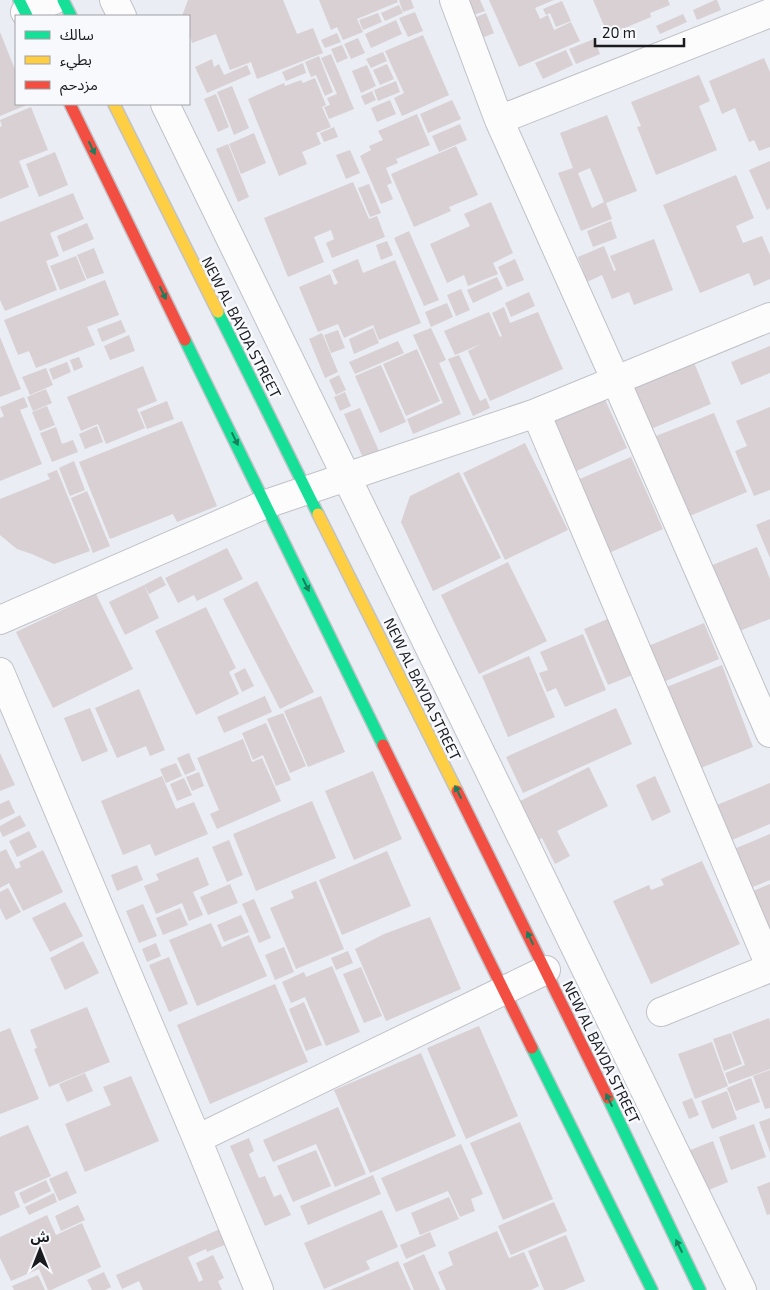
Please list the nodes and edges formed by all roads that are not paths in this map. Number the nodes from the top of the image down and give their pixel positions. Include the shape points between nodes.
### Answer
1 (54, 0) edge
2 (63, 0) edge
3 (114, 0) edge
4 (454, 0) edge
5 (24, 9) edge
6 (770, 13) edge
7 (70, 15) edge
8 (122, 15) edge
9 (70, 105) edge
10 (114, 105) edge
11 (165, 105) edge
12 (499, 120) junction
13 (770, 317) edge
14 (616, 381) junction
15 (536, 413) junction
16 (346, 477) junction
17 (307, 490) junction
18 (266, 504) junction
19 (0, 620) edge
20 (0, 672) edge
21 (770, 733) edge
22 (770, 967) edge
23 (546, 970) junction
24 (503, 990) junction
25 (661, 1012) dead end
26 (197, 1138) junction
27 (259, 1290) edge
28 (652, 1290) edge
29 (700, 1290) edge
30 (742, 1290) edge

1 - 5 street
2 - 7 street
3 - 8 street
4 - 12 street
6 - 12 street
9 -> 18 street
10 - 17 street, NEW AL BAYDA STREET
11 - 16 street
12 - 14 street
13 - 14 street
14 - 15 street
14 - 21 street
15 - 16 street
15 - 22 street
16 - 17 street
16 - 30 street
17 - 18 street
23 -> 17 street, NEW AL BAYDA STREET
18 - 19 street
18 -> 24 street
20 - 26 street
22 - 25 street
23 - 24 street
29 -> 23 street, NEW AL BAYDA STREET
24 - 26 street
24 - 28 street
26 - 27 street

